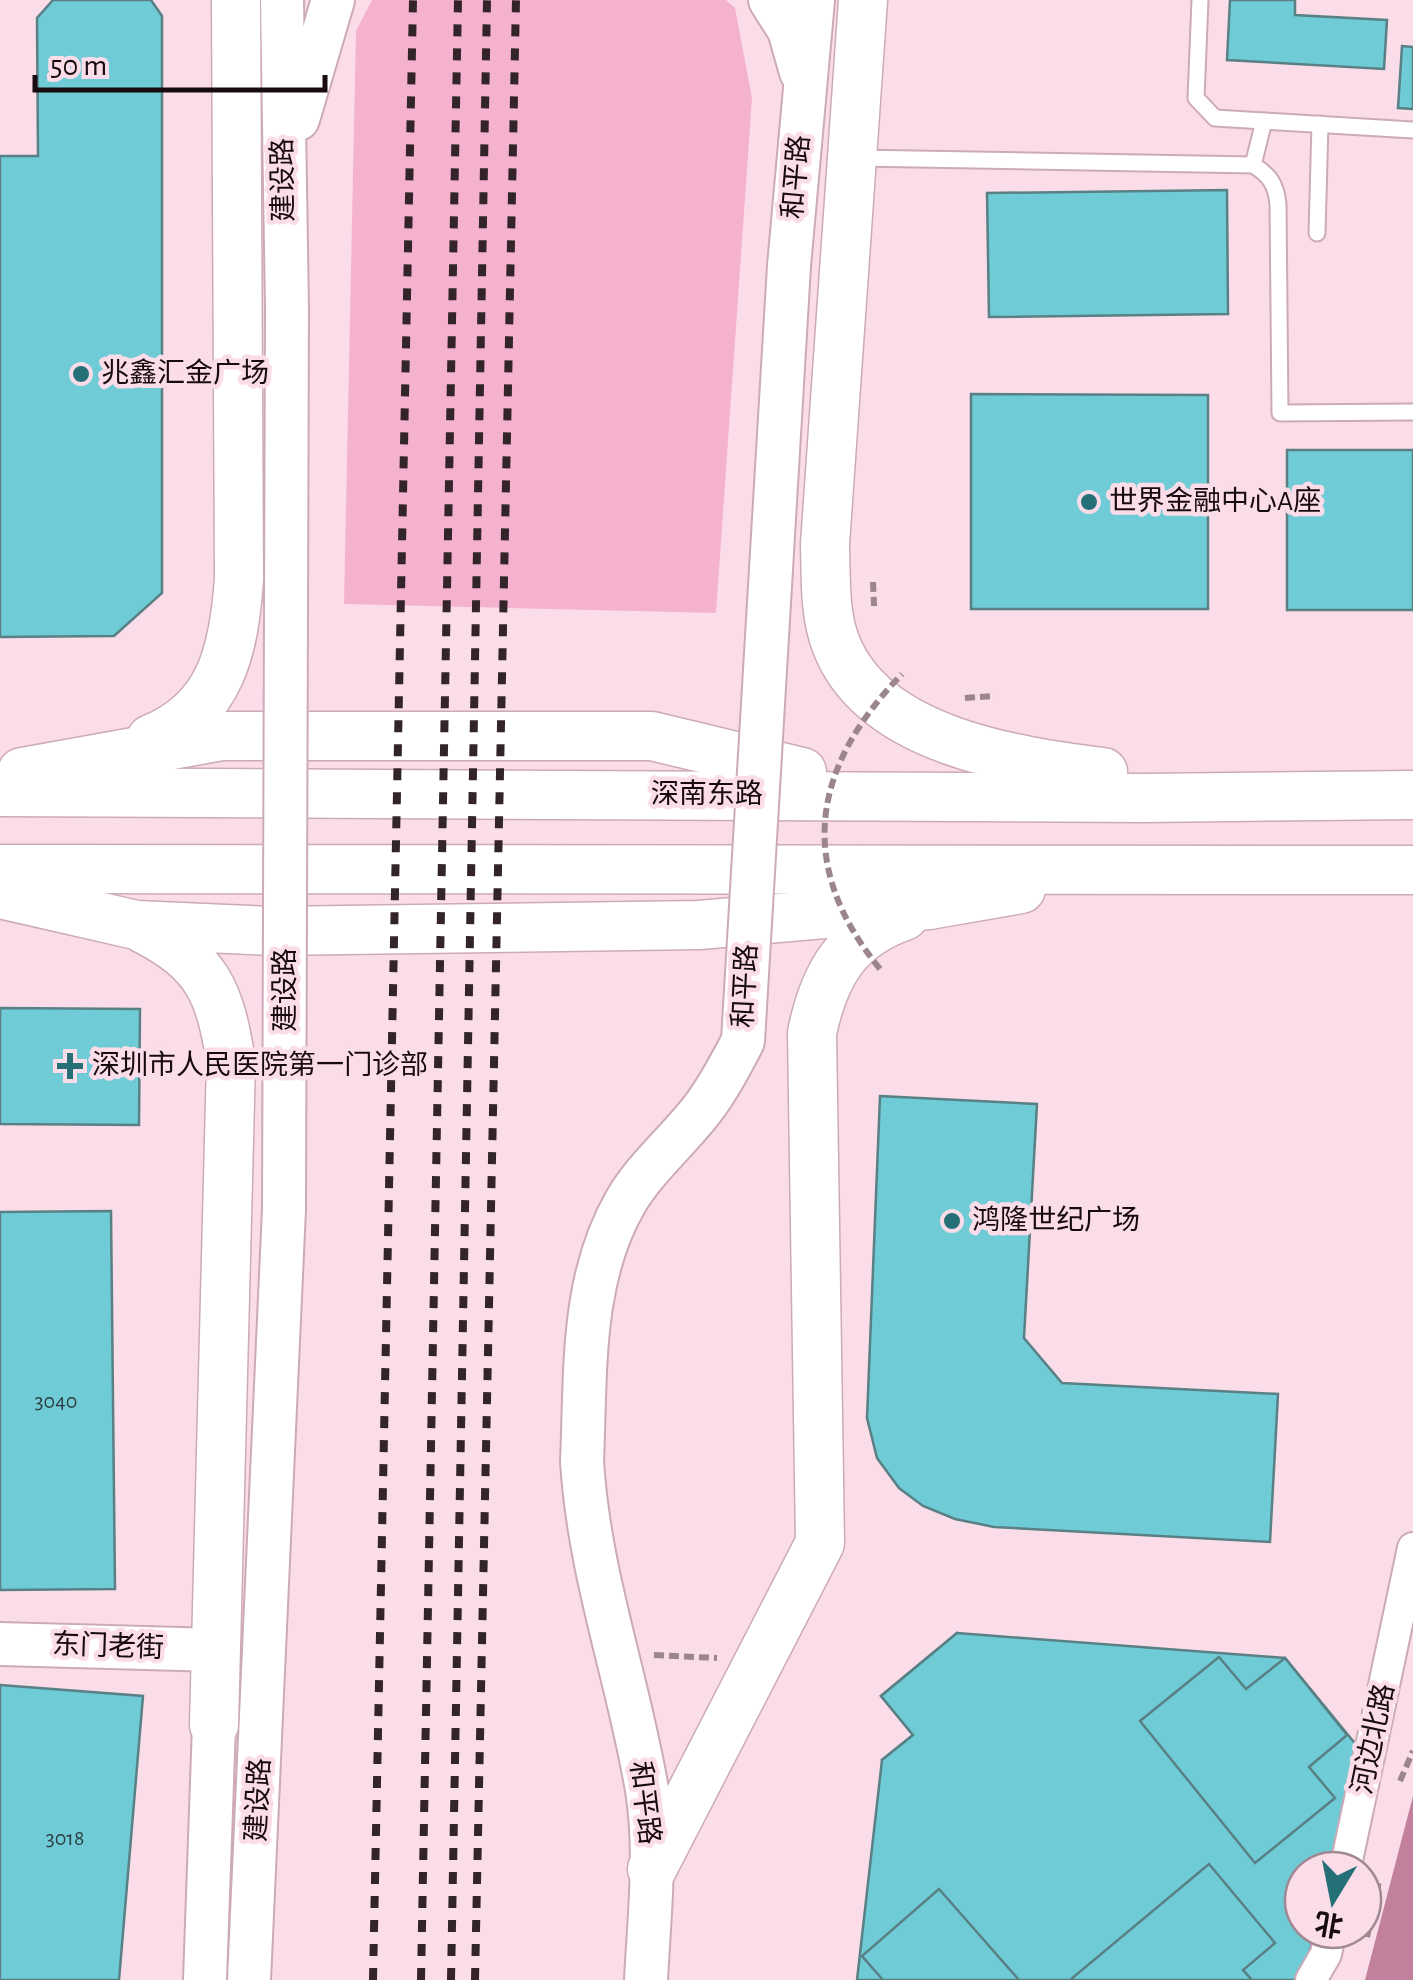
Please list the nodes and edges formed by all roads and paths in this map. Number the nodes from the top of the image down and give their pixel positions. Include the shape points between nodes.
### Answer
1 (236, 0) edge
2 (282, 0) edge
3 (333, 0) edge
4 (770, 0) edge
5 (813, 0) edge
6 (863, 0) edge
7 (1200, 0) edge
8 (805, 92) junction
9 (1264, 121) junction
10 (1320, 124) junction
11 (1413, 130) edge
12 (852, 158) junction
13 (1253, 165) junction
14 (284, 169) junction
15 (1317, 233) dead end
16 (1413, 412) edge
17 (872, 582) dead end
18 (875, 616) dead end
19 (892, 658) dead end
20 (120, 752) junction
21 (0, 777) edge
22 (0, 792) edge
23 (1274, 794) junction
24 (1413, 795) edge
25 (903, 796) junction
26 (1146, 867) junction
27 (0, 870) edge
28 (1413, 870) edge
29 (0, 894) edge
30 (929, 905) junction
31 (136, 925) junction
32 (880, 970) dead end
33 (1413, 1548) edge
34 (0, 1644) edge
35 (217, 1650) junction
36 (640, 1655) dead end
37 (725, 1658) dead end
38 (214, 1725) joint
39 (1348, 1850) edge
40 (652, 1869) junction
41 (254, 1903) junction
42 (1327, 1950) edge
43 (205, 1980) edge
44 (249, 1980) edge
45 (279, 1980) edge
46 (646, 1980) edge
47 (1311, 1980) edge

1 - 20 main road via 235,628 216,690 195,713
2 - 14 main road, 建设路
3 - 14 main road
4 - 8 main road via 789,30
5 - 8 main road, 和平路
6 - 12 main road
7 - 9 lane via 1196,98 1215,118
8 - 40 main road, 和平路, bridge via 743,1042 704,1108 628,1198 607,1238 587,1334 582,1461 594,1572 647,1791
9 - 10 lane
9 - 13 lane
10 - 11 lane
10 - 15 lane
12 - 13 lane
12 - 23 main road via 825,544 836,644 856,677 892,711 928,732 1017,762
13 - 16 lane via 1276,188 1278,204 1280,413
14 - 41 main road, 建设路, bridge via 284,1209
17 - 18 path
19 - 32 path, bridge via 902,674 871,706 828,784 822,840 838,902
20 - 21 main road
20 - 25 main road via 222,736 652,736
22 - 25 main road, 深南东路
23 - 24 main road, 深南东路
23 - 25 main road, 深南东路
26 - 27 main road
26 - 28 main road
26 - 30 main road
29 - 31 main road
30 - 31 main road via 699,925 272,931
30 - 40 main road via 855,941 819,1001 810,1051 820,1543
31 - 35 main road via 196,961 218,1004 230,1062
33 - 39 street, 河边北路
34 - 35 main road, 东门老街
35 - 38 main road
36 - 37 path
38 - 43 main road, 建设路
40 - 46 main road, 和平路
41 - 44 main road, 建设路
41 - 45 main road
42 - 47 street

